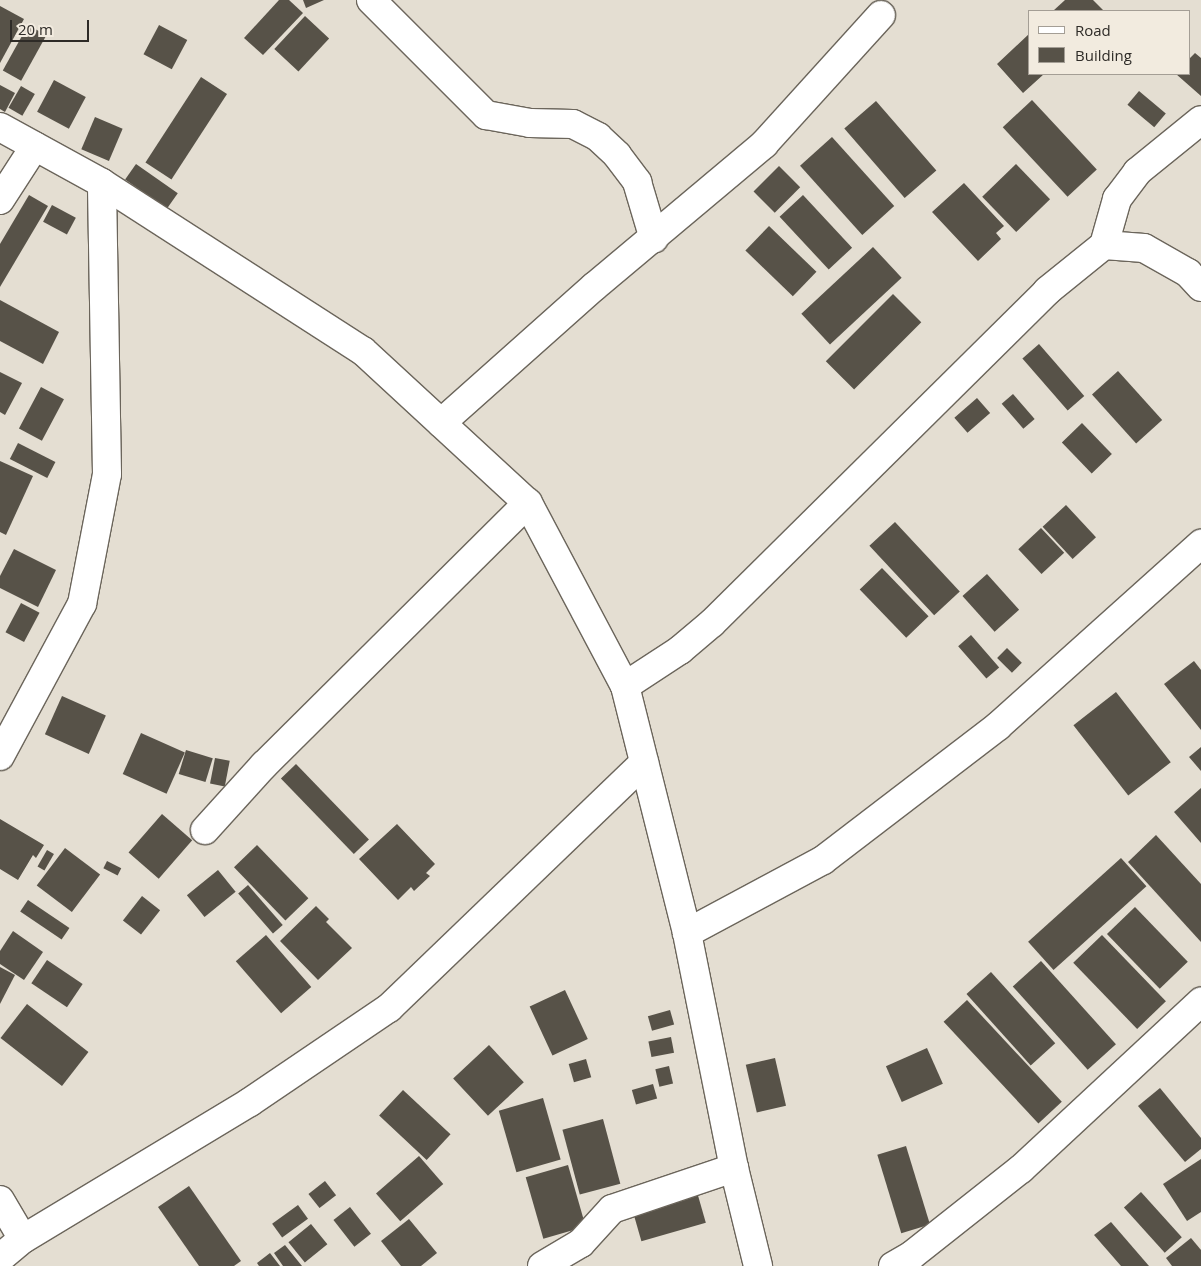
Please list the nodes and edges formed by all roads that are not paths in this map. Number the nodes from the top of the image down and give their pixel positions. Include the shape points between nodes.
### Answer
1 (371, 0) edge
2 (881, 15) dead end
3 (1201, 120) edge
4 (0, 127) edge
5 (35, 146) junction
6 (102, 183) junction
7 (0, 200) edge
8 (654, 239) junction
9 (1104, 245) junction
10 (1201, 287) edge
11 (441, 423) junction
12 (528, 503) junction
13 (1201, 544) edge
14 (625, 686) junction
15 (0, 756) edge
16 (644, 763) junction
17 (205, 830) dead end
18 (687, 933) junction
19 (1200, 1004) edge
20 (734, 1168) junction
21 (0, 1200) edge
22 (23, 1239) junction
23 (0, 1258) edge
24 (542, 1266) edge
25 (758, 1266) edge
26 (893, 1266) edge

1 - 8 street via 486,115 530,123 573,124 598,137 617,155 637,182
2 - 8 street via 764,144
3 - 9 street via 1132,178 1117,199
4 - 5 street
5 - 6 street
5 - 7 street
6 - 11 street via 363,351
6 - 15 street via 102,333 107,474 82,604
8 - 11 street via 595,286
9 - 10 street via 1144,248 1188,273
9 - 14 street via 1040,298 712,623 680,650
11 - 12 street
12 - 14 street
12 - 17 street via 264,766
13 - 18 street via 998,726 831,854
14 - 16 street
16 - 18 street
16 - 22 street via 389,1008 250,1102
18 - 20 street
19 - 26 street via 1021,1169 912,1256
20 - 24 street via 612,1209 580,1242
20 - 25 street
21 - 22 street
22 - 23 street

